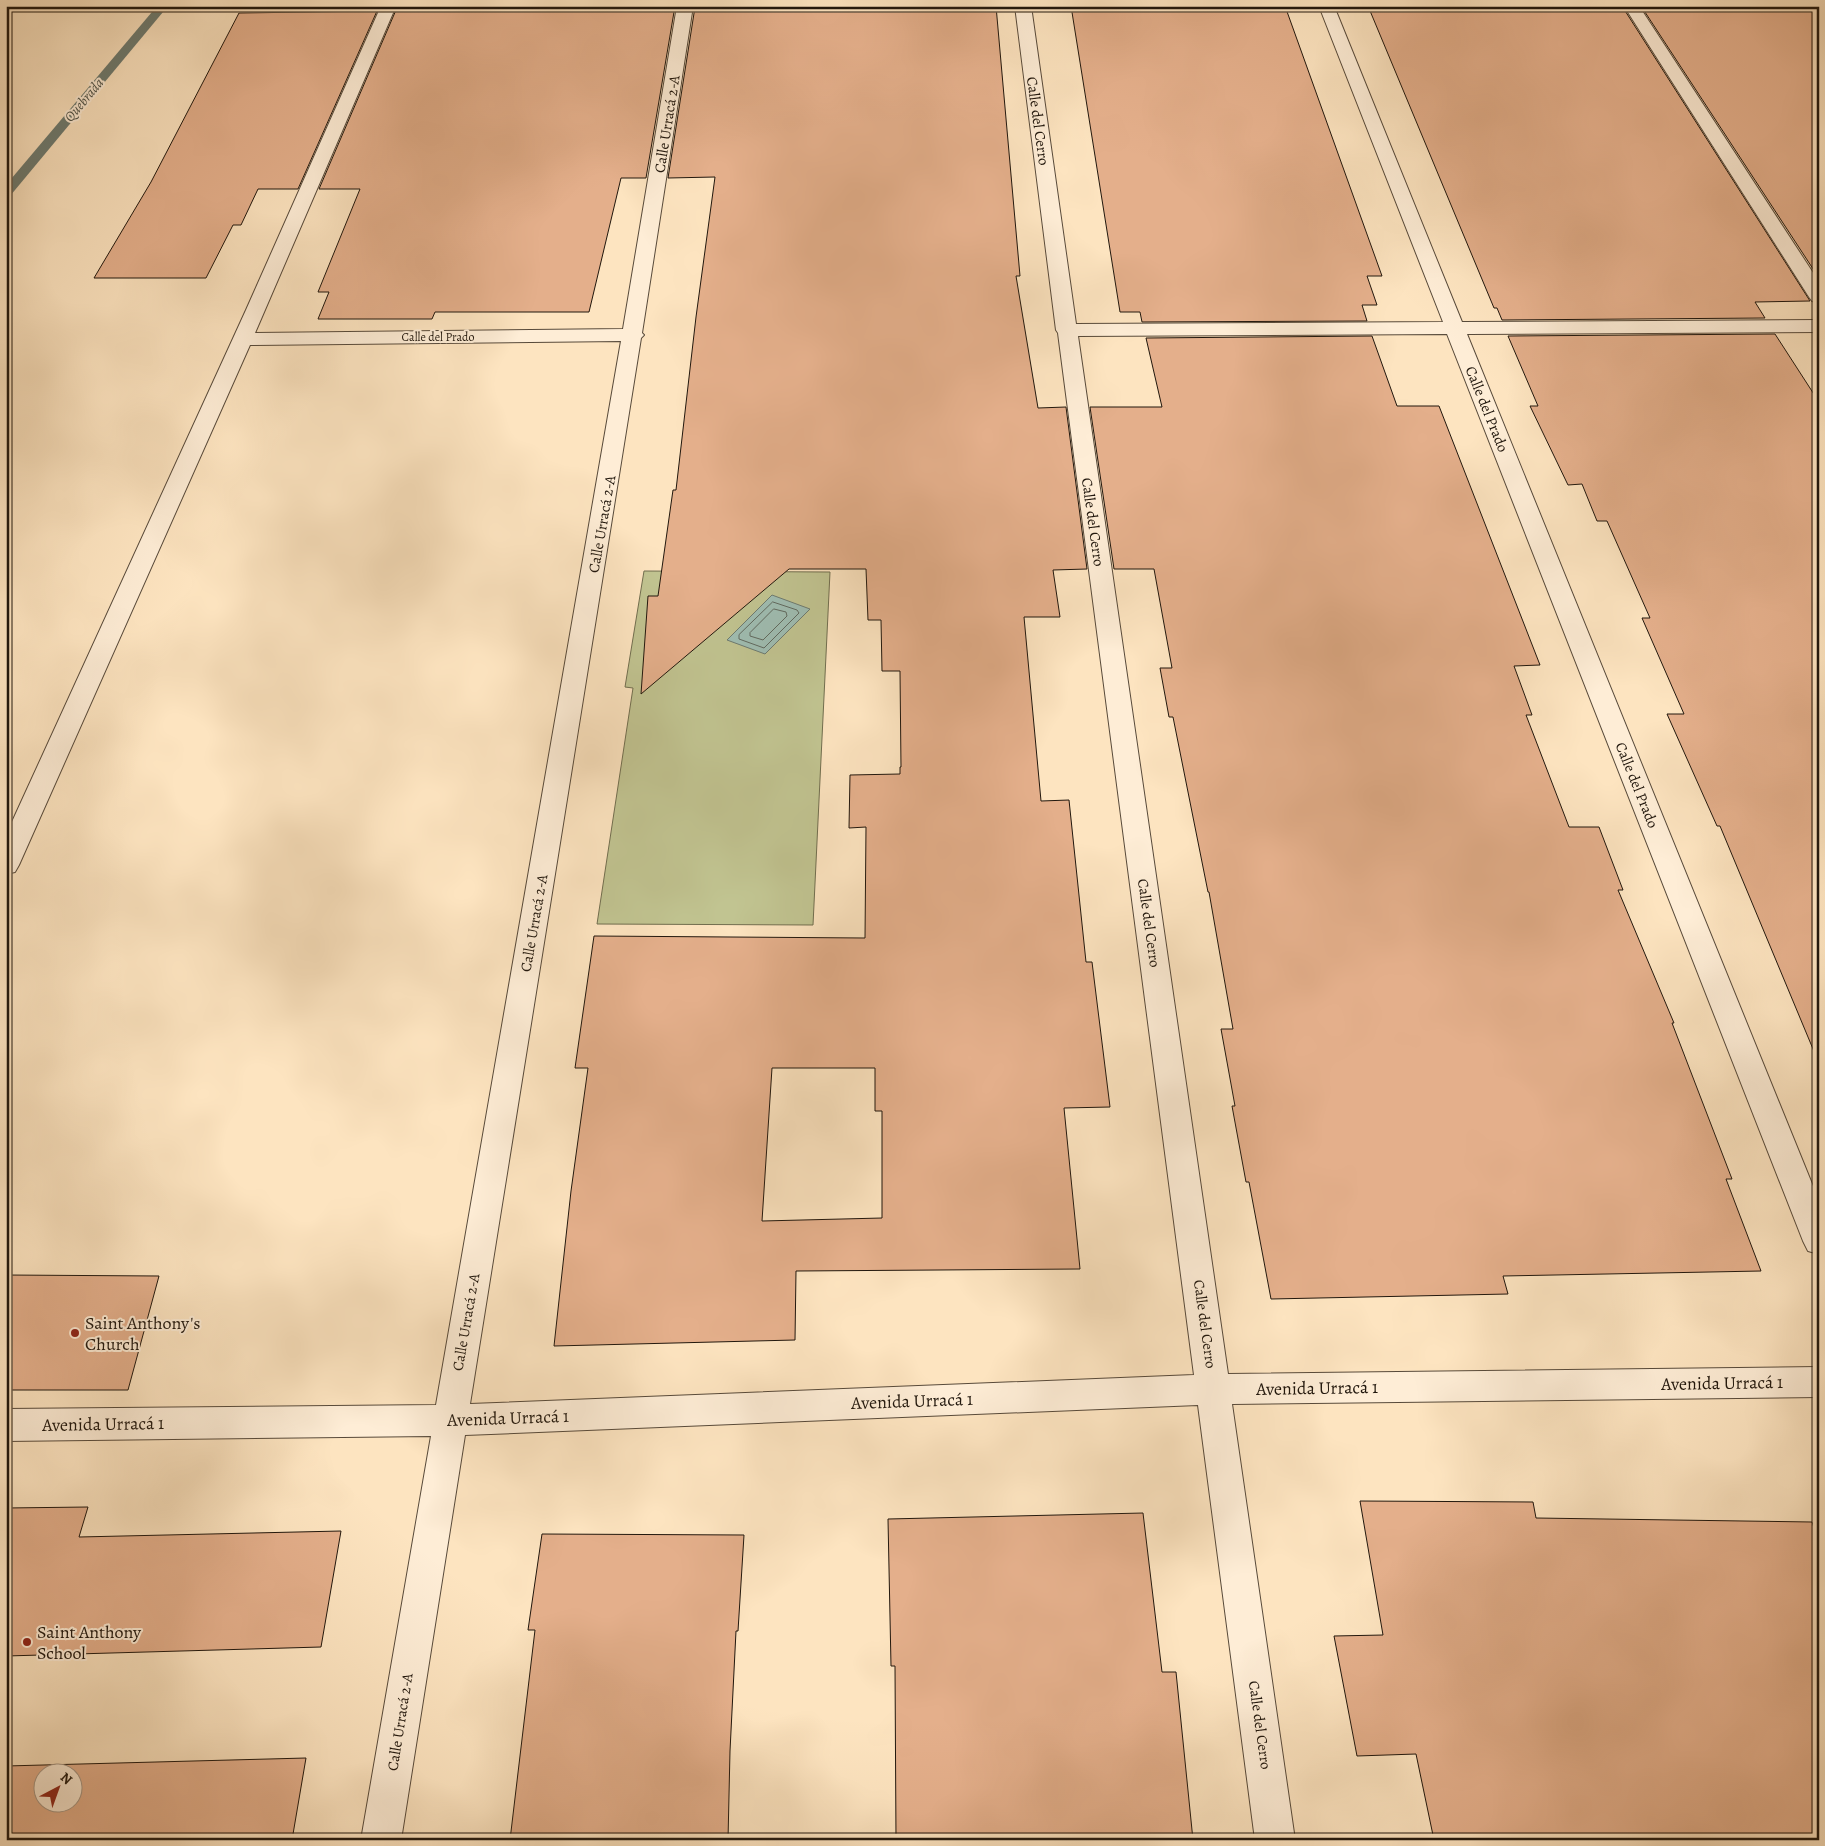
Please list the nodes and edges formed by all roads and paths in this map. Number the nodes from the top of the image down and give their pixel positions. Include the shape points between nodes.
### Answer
1 (389, 6) edge
2 (685, 6) edge
3 (1023, 6) edge
4 (1326, 6) edge
5 (1631, 6) edge
6 (1819, 297) edge
7 (1819, 326) edge
8 (1455, 329) junction
9 (1066, 330) junction
10 (634, 335) junction
11 (242, 338) junction
12 (6, 865) edge
13 (1819, 1241) edge
14 (1819, 1382) edge
15 (1214, 1389) junction
16 (450, 1420) junction
17 (6, 1426) edge
18 (381, 1840) edge
19 (1275, 1840) edge

1 - 11 street
2 - 10 street, Calle Urracá 2-A
3 - 9 street, Calle del Cerro
4 - 8 street, Calle del Prado
5 - 6 street
7 - 8 street
8 - 9 street
8 - 13 street, Calle del Prado
9 - 15 street, Calle del Cerro
10 - 11 street, Calle del Prado
10 - 16 street, Calle Urracá 2-A
11 - 12 street
14 - 15 street, Avenida Urracá 1
15 - 16 street, Avenida Urracá 1
15 - 19 street, Calle del Cerro
16 - 17 street, Avenida Urracá 1
16 - 18 street, Calle Urracá 2-A

